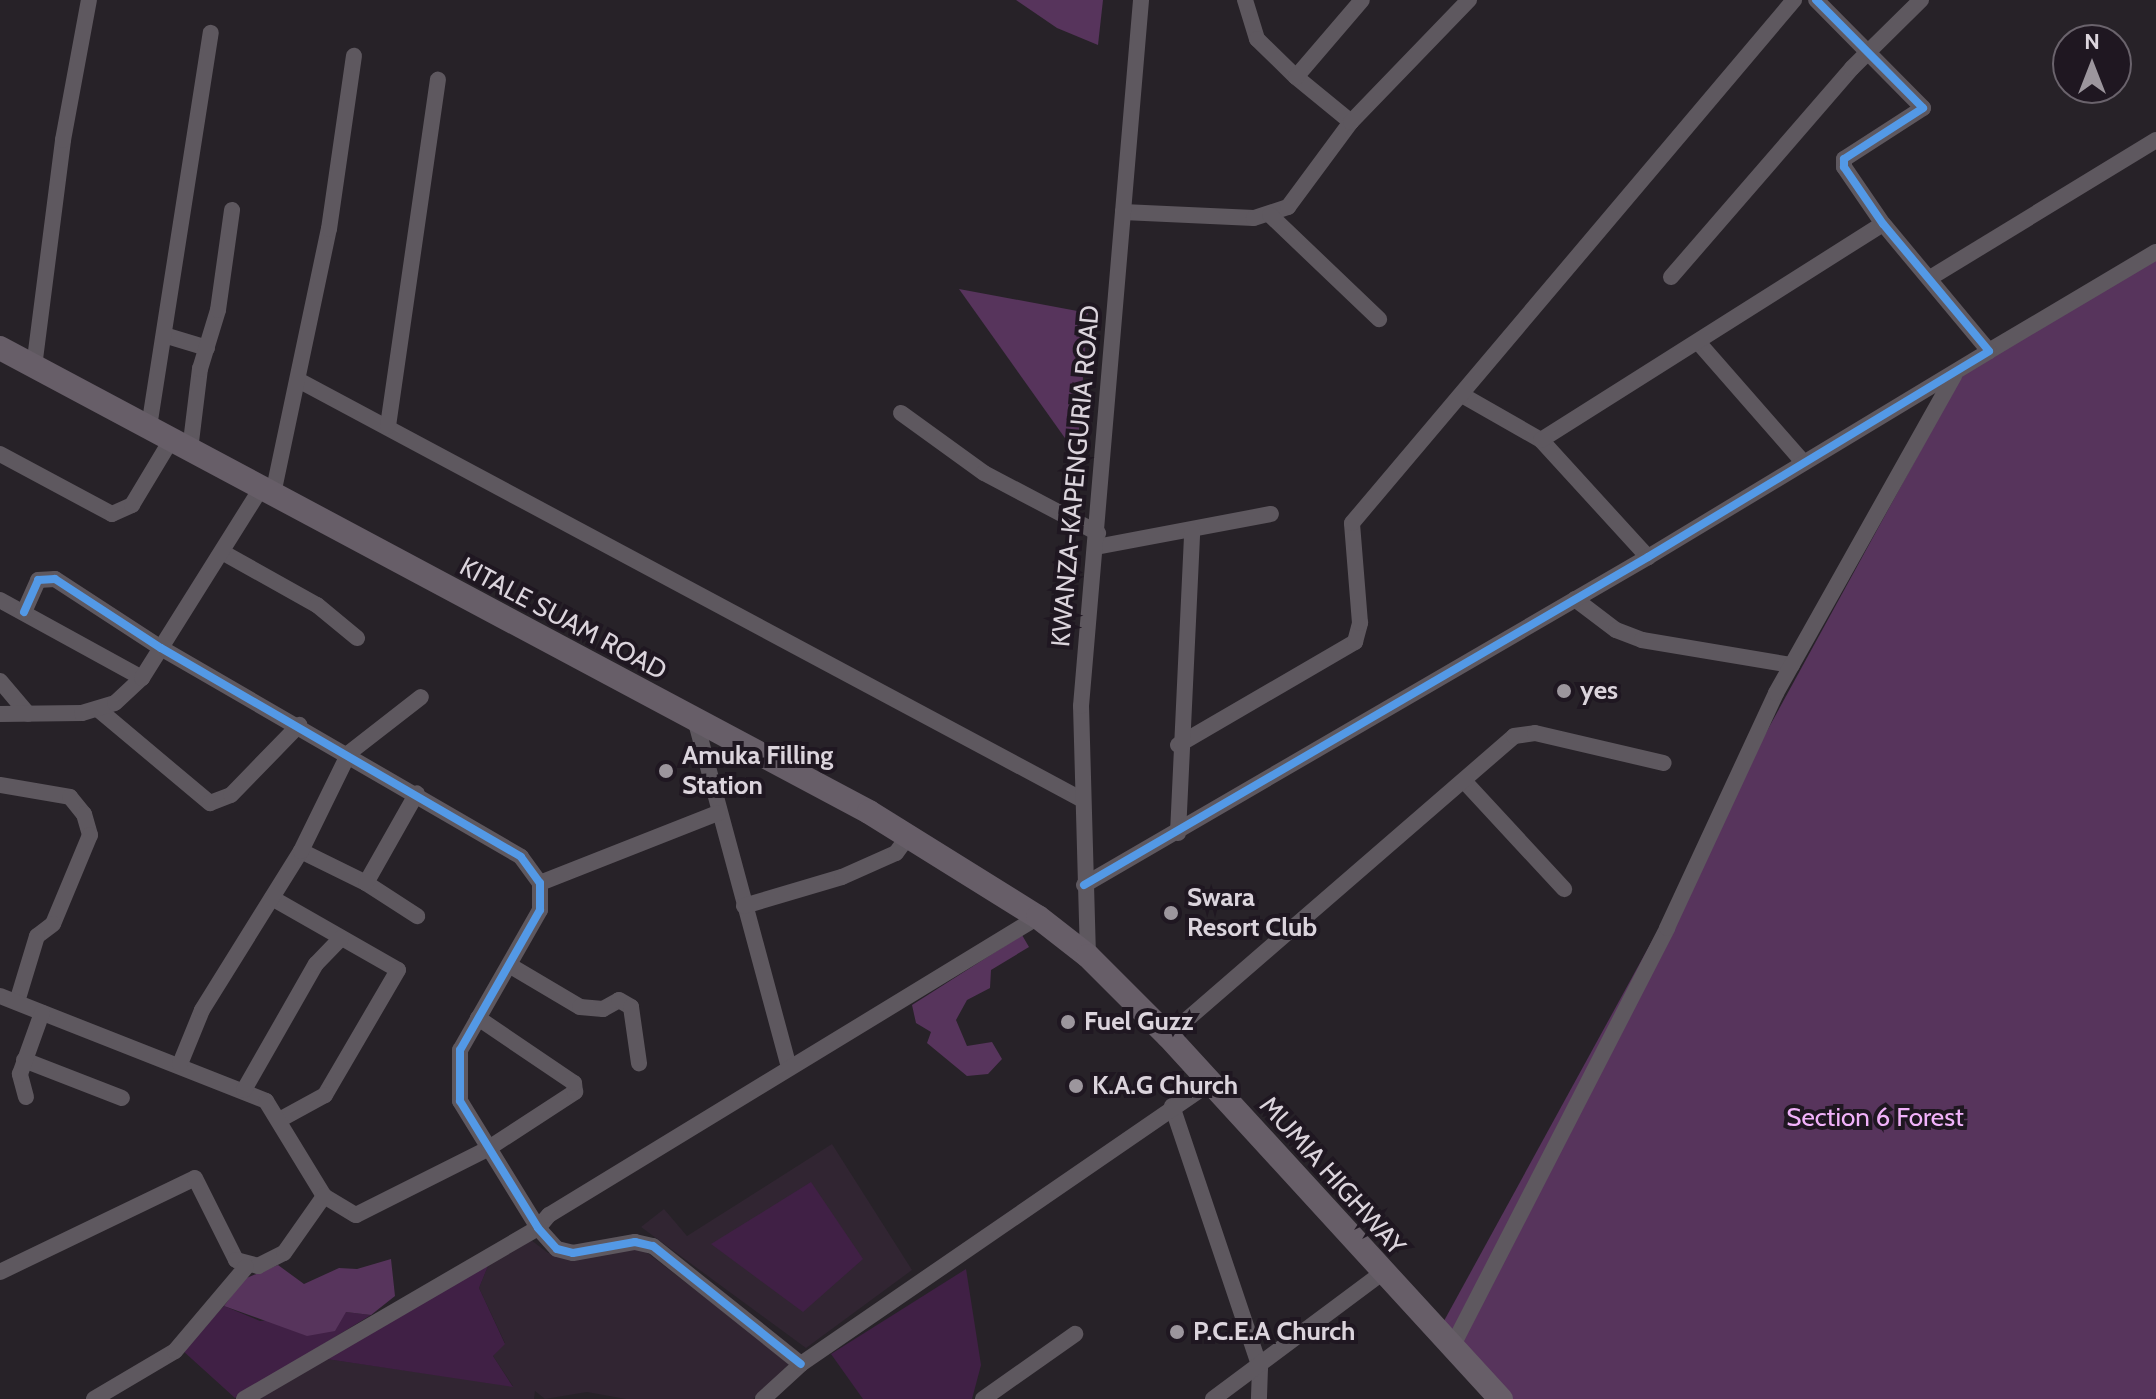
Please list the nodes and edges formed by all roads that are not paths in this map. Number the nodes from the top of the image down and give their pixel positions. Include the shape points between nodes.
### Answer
1 (89, 0) edge
2 (1141, 0) edge
3 (1245, 0) edge
4 (1362, 0) edge
5 (1469, 0) edge
6 (1794, 0) edge
7 (1816, 0) edge
8 (1921, 0) edge
9 (211, 33) dead end
10 (1870, 52) junction
11 (354, 56) dead end
12 (1296, 77) junction
13 (438, 80) dead end
14 (1351, 122) junction
15 (2156, 140) edge
16 (232, 210) dead end
17 (1123, 212) junction
18 (1270, 215) junction
19 (1883, 224) junction
20 (2156, 252) edge
21 (1671, 277) dead end
22 (1930, 278) junction
23 (1379, 319) dead end
24 (164, 335) junction
25 (1698, 342) junction
26 (0, 348) edge
27 (207, 348) junction
28 (1989, 351) junction
29 (34, 367) junction
30 (1954, 376) junction
31 (300, 381) junction
32 (1462, 395) junction
33 (901, 413) dead end
34 (388, 426) junction
35 (149, 427) junction
36 (1541, 440) junction
37 (180, 445) junction
38 (0, 454) edge
39 (1802, 461) junction
40 (267, 491) junction
41 (1271, 514) dead end
42 (1192, 531) junction
43 (1097, 540) junction
44 (222, 552) junction
45 (1648, 557) junction
46 (1575, 599) junction
47 (0, 600) edge
48 (24, 612) junction
49 (357, 638) dead end
50 (161, 648) junction
51 (1792, 665) junction
52 (142, 678) junction
53 (0, 681) edge
54 (421, 697) dead end
55 (99, 710) junction
56 (0, 714) edge
57 (28, 714) junction
58 (695, 719) junction
59 (299, 725) junction
60 (1178, 745) junction
61 (349, 753) junction
62 (1664, 763) dead end
63 (1465, 782) junction
64 (0, 785) edge
65 (417, 793) junction
66 (1079, 798) junction
67 (718, 813) junction
68 (1178, 833) junction
69 (909, 835) junction
70 (301, 851) junction
71 (366, 883) junction
72 (540, 883) junction
73 (1084, 885) junction
74 (1564, 889) dead end
75 (272, 898) junction
76 (744, 906) junction
77 (417, 916) dead end
78 (1038, 917) junction
79 (341, 938) junction
80 (1088, 956) junction
81 (509, 965) junction
82 (0, 996) edge
83 (17, 1002) junction
84 (42, 1013) junction
85 (478, 1018) junction
86 (1168, 1036) junction
87 (24, 1060) junction
88 (639, 1063) dead end
89 (180, 1064) junction
90 (789, 1068) junction
91 (1210, 1083) junction
92 (244, 1090) junction
93 (26, 1097) dead end
94 (122, 1098) dead end
95 (1172, 1106) junction
96 (281, 1119) junction
97 (489, 1148) junction
98 (324, 1196) junction
99 (538, 1228) junction
100 (246, 1267) junction
101 (0, 1272) edge
102 (1382, 1273) junction
103 (1075, 1334) dead end
104 (1452, 1347) junction
105 (801, 1364) junction
106 (1260, 1368) junction
107 (94, 1399) edge
108 (244, 1399) edge
109 (763, 1399) edge
110 (983, 1399) edge
111 (1213, 1399) edge
112 (1259, 1399) edge
113 (1501, 1399) edge

1 - 29 street via 63,140
2 - 17 street, KWANZA-KAPENGURIA ROAD
3 - 12 street via 1257,39
4 - 12 street
5 - 14 street
6 - 32 street
7 - 10 street
8 - 10 street
9 - 24 street
10 - 19 street via 1923,108 1844,159 1844,167
10 - 21 street
11 - 31 street
12 - 14 street
13 - 34 street
14 - 18 street via 1288,207
15 - 22 street
16 - 27 street
17 - 18 street
17 - 43 street, KWANZA-KAPENGURIA ROAD
18 - 23 street
19 - 22 street
19 - 25 street
20 - 28 street
22 - 28 street
24 - 27 street
24 - 35 street
25 - 36 street
25 - 39 street
26 - 29 highway, KITALE SUAM ROAD
27 - 37 street
28 - 30 street
29 - 35 highway, KITALE SUAM ROAD
30 - 39 street
30 - 51 street
31 - 34 street
31 - 40 street
32 - 36 street
32 - 60 street via 1352,523 1360,623 1355,642
33 - 43 street via 984,473
34 - 66 street
35 - 37 highway, KITALE SUAM ROAD
36 - 45 street
37 - 38 street via 132,505 112,514
37 - 40 highway, KITALE SUAM ROAD
39 - 45 street
40 - 44 street
40 - 58 highway, KITALE SUAM ROAD
41 - 42 street
42 - 43 street
42 - 60 street
43 - 66 street, KWANZA-KAPENGURIA ROAD via 1081,706
44 - 49 street via 335,617
44 - 50 street
45 - 46 street
46 - 51 street via 1616,630 1642,640
46 - 68 street
47 - 48 street
48 - 50 street via 38,580 55,579
48 - 52 street
50 - 52 street
50 - 59 street
51 - 104 street via 1667,928
52 - 55 street
53 - 57 street
54 - 61 street
55 - 57 street
55 - 59 street via 210,803 231,795
56 - 57 street
58 - 67 street
58 - 69 highway, KITALE SUAM ROAD
59 - 61 street
60 - 68 street
61 - 65 street
61 - 70 street
62 - 63 street via 1523,732
63 - 74 street
63 - 86 street
64 - 83 street via 70,797 84,814 90,835 53,924 37,936
65 - 71 street
65 - 72 street via 514,850
66 - 73 street, KWANZA-KAPENGURIA ROAD
67 - 72 street
67 - 76 street
68 - 73 street
69 - 76 street via 896,853 842,877
69 - 78 highway, KITALE SUAM ROAD
70 - 71 street
70 - 75 street
71 - 77 street
72 - 81 street via 540,910
73 - 80 street, KWANZA-KAPENGURIA ROAD
75 - 79 street
75 - 89 street via 202,1010
76 - 90 street
78 - 80 highway, KITALE SUAM ROAD
78 - 90 street
79 - 92 street via 316,964
79 - 96 street via 398,970 396,978 325,1095
80 - 86 highway, MUMIA HIGHWAY
81 - 85 street
81 - 88 street via 580,1007 603,1009 619,1000 631,1007
82 - 83 street
83 - 84 street
84 - 87 street
84 - 89 street
85 - 97 street via 460,1050 457,1086
85 - 97 street via 576,1088 571,1097
86 - 91 highway, MUMIA HIGHWAY
87 - 93 street via 20,1083
87 - 94 street
89 - 92 street
90 - 99 street via 549,1215
91 - 95 street
91 - 102 highway, MUMIA HIGHWAY
92 - 96 street via 266,1101
95 - 105 street
95 - 106 street
96 - 98 street
97 - 98 street via 366,1214 347,1213
97 - 99 street
98 - 100 street via 284,1253 269,1263
99 - 105 street via 557,1249 573,1253 635,1242 653,1246
99 - 108 street
100 - 101 street via 236,1260 195,1178
100 - 107 street via 175,1351
102 - 104 highway, MUMIA HIGHWAY
102 - 106 street
103 - 110 street
104 - 113 highway, MUMIA HIGHWAY
105 - 109 street
106 - 111 street
106 - 112 street

